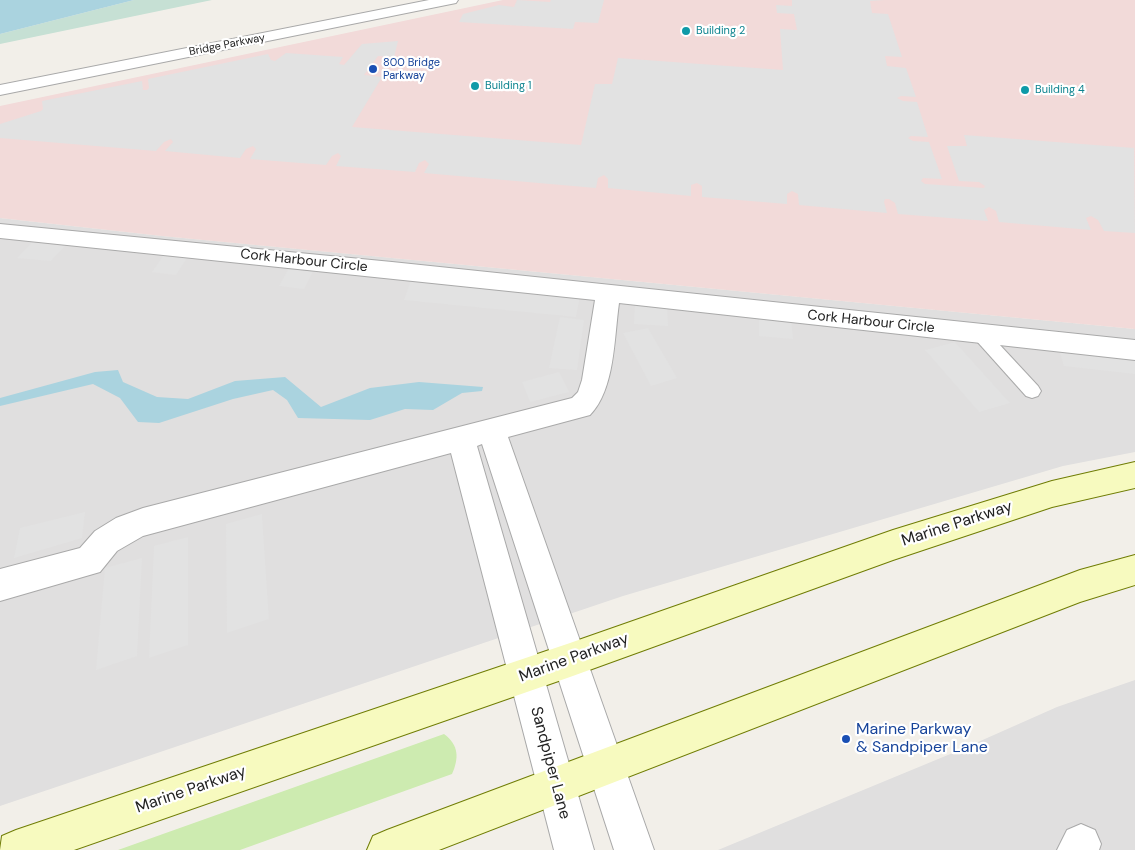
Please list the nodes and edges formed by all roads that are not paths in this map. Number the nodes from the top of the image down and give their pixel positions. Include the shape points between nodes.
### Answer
1 (451, 0) edge
2 (1, 90) edge
3 (0, 231) edge
4 (608, 294) junction
5 (980, 334) junction
6 (1135, 350) edge
7 (1032, 391) dead end
8 (492, 431) junction
9 (461, 439) junction
10 (1135, 475) edge
11 (1135, 570) edge
12 (0, 585) edge
13 (570, 660) junction
14 (526, 675) junction
15 (606, 768) junction
16 (556, 787) junction
17 (16, 850) edge
18 (387, 850) edge
19 (574, 850) edge
20 (634, 850) edge

1 - 2 street, Bridge Parkway
3 - 4 street, Cork Harbour Circle
4 - 5 street, Cork Harbour Circle
4 - 8 street via 595,380 589,398 572,410
5 - 6 street, Cork Harbour Circle
5 - 7 lane
8 - 9 street
8 - 13 street
9 - 12 street via 143,522 106,541 89,561
9 - 14 street
10 - 13 main road, Marine Parkway via 1052,494 965,521
11 - 15 main road via 1080,586
13 - 14 main road, Marine Parkway
13 - 15 street
14 - 16 street, Sandpiper Lane
14 - 17 main road, Marine Parkway
15 - 16 main road
15 - 20 street
16 - 18 main road
16 - 19 street, Sandpiper Lane

